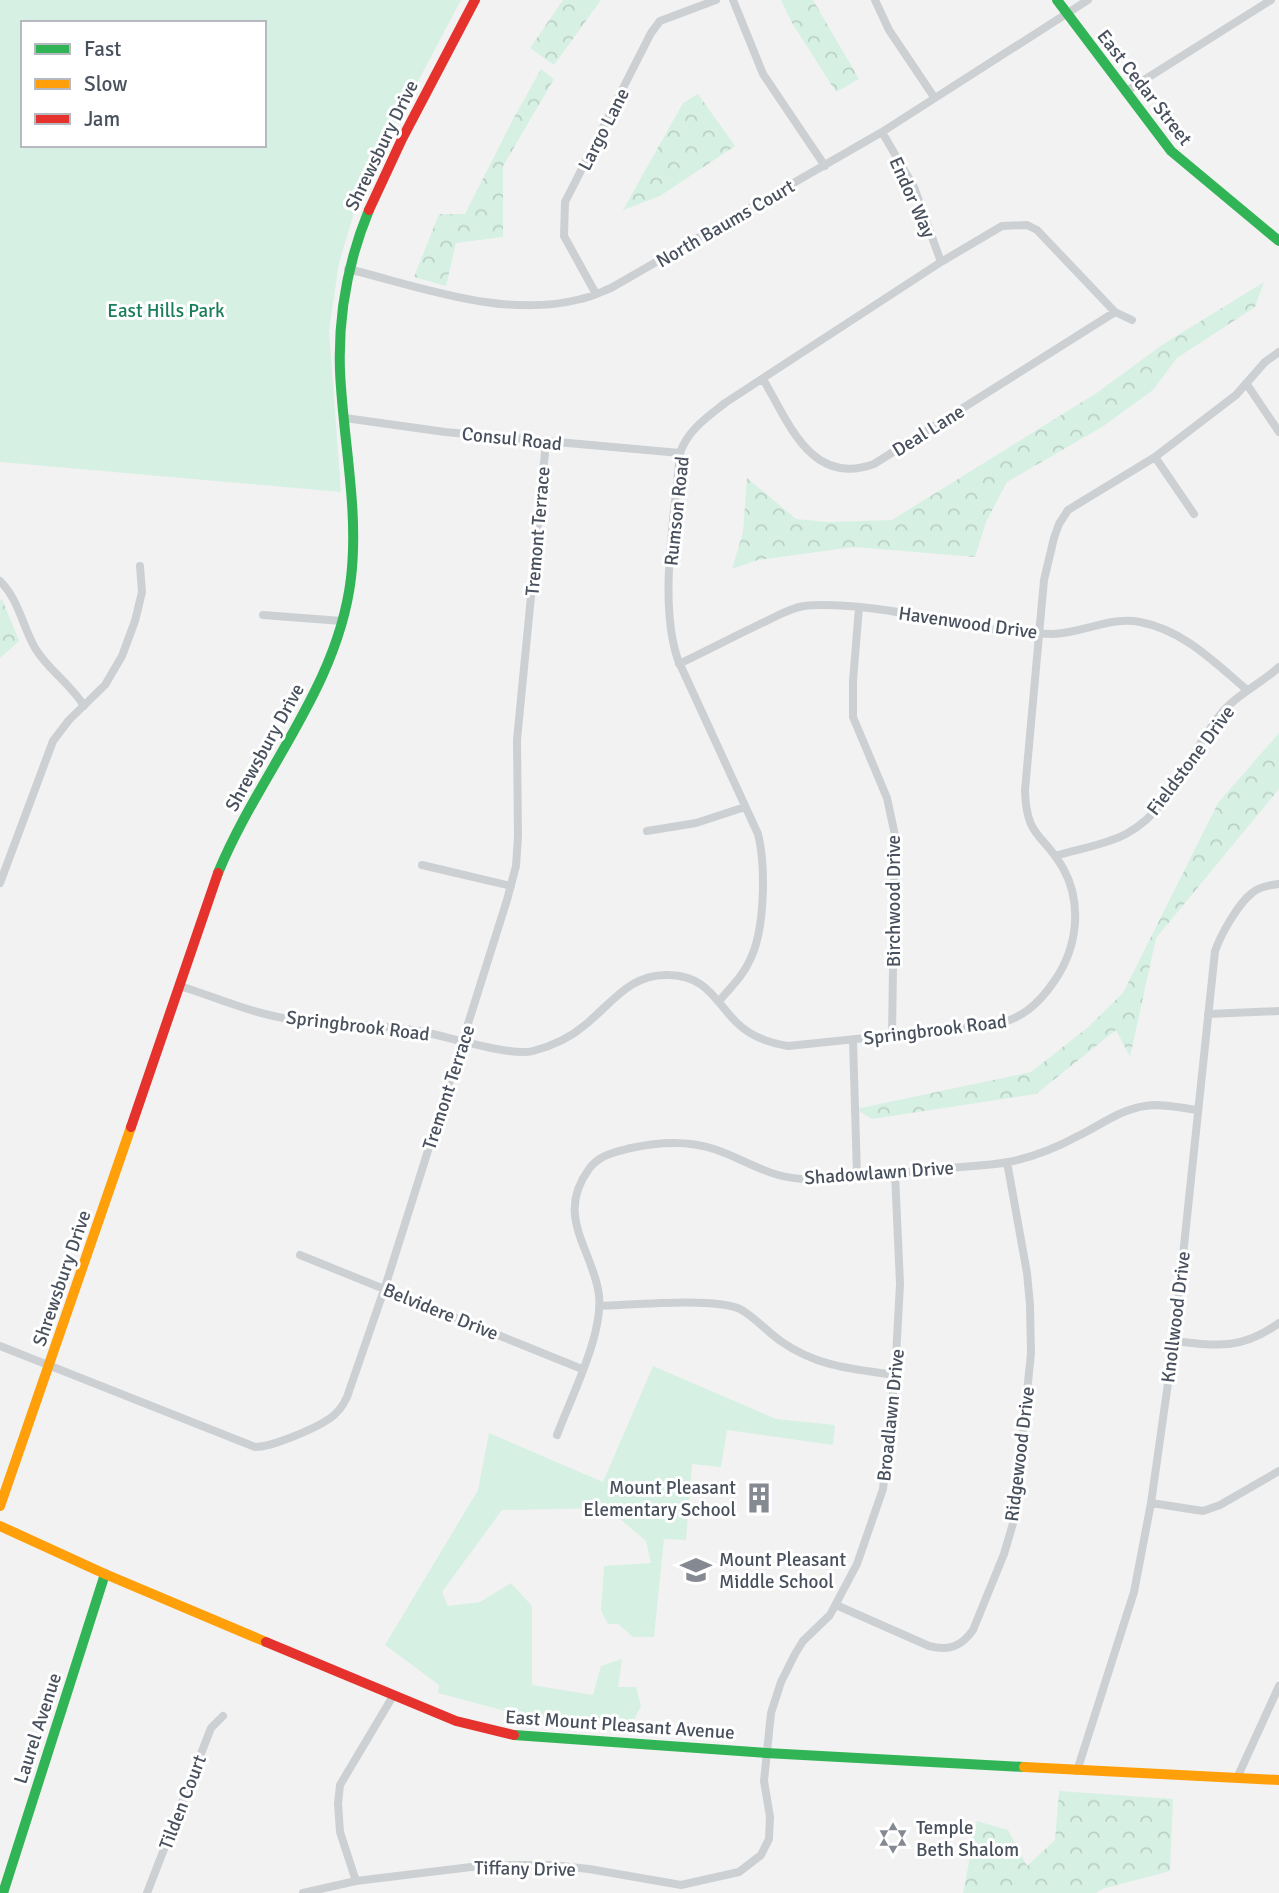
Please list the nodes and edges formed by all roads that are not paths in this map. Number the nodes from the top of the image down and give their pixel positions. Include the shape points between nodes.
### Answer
1 (475, 0) edge
2 (716, 0) edge
3 (733, 0) edge
4 (875, 0) edge
5 (1057, 0) edge
6 (1088, 0) edge
7 (1271, 0) edge
8 (1068, 14) junction
9 (1125, 92) junction
10 (934, 97) junction
11 (882, 132) junction
12 (825, 166) junction
13 (1279, 241) edge
14 (941, 262) junction
15 (348, 268) junction
16 (596, 294) junction
17 (1115, 313) junction
18 (1132, 320) dead end
19 (1279, 352) edge
20 (763, 379) junction
21 (1246, 383) junction
22 (345, 418) junction
23 (1279, 432) edge
24 (546, 442) junction
25 (680, 453) junction
26 (1155, 457) junction
27 (1194, 514) dead end
28 (139, 566) dead end
29 (0, 581) edge
30 (859, 607) junction
31 (263, 615) dead end
32 (342, 621) junction
33 (1040, 633) junction
34 (679, 664) junction
35 (1279, 667) edge
36 (1246, 689) junction
37 (84, 706) junction
38 (745, 807) junction
39 (647, 831) dead end
40 (1055, 856) junction
41 (422, 865) dead end
42 (0, 883) edge
43 (1279, 884) edge
44 (511, 886) junction
45 (180, 986) junction
46 (720, 1000) junction
47 (1279, 1011) edge
48 (1208, 1014) junction
49 (892, 1036) junction
50 (463, 1040) junction
51 (853, 1040) junction
52 (1198, 1110) junction
53 (1007, 1162) junction
54 (895, 1173) junction
55 (857, 1175) junction
56 (300, 1255) dead end
57 (385, 1287) junction
58 (600, 1306) junction
59 (1279, 1323) edge
60 (1174, 1341) junction
61 (0, 1346) edge
62 (49, 1365) junction
63 (582, 1369) junction
64 (895, 1375) junction
65 (556, 1435) dead end
66 (1279, 1471) edge
67 (1151, 1503) junction
68 (0, 1506) edge
69 (0, 1526) edge
70 (105, 1574) junction
71 (836, 1605) junction
72 (1279, 1686) edge
73 (393, 1696) junction
74 (223, 1716) dead end
75 (766, 1753) junction
76 (1077, 1771) junction
77 (1237, 1778) junction
78 (1279, 1780) edge
79 (356, 1881) junction
80 (681, 1889) edge
81 (3, 1893) edge
82 (147, 1893) edge
83 (303, 1893) edge

1 - 15 main road, Shrewsbury Drive via 380,178
2 - 16 street, Largo Lane via 660,21 565,202 564,236
3 - 12 street via 763,74
4 - 10 street
5 - 8 main road, East Cedar Street
6 - 8 street, North Baums Court
7 - 9 street
8 - 9 main road, East Cedar Street
8 - 10 street, North Baums Court
9 - 13 main road, East Cedar Street via 1183,163
10 - 11 street, North Baums Court
11 - 12 street, North Baums Court
11 - 14 street, Endor Way via 914,187
12 - 16 street, North Baums Court
14 - 17 street, Rumson Road via 1002,226 1027,225 1037,230
14 - 20 street, Rumson Road
15 - 16 street, North Baums Court via 488,302 551,304
15 - 22 main road, Shrewsbury Drive via 340,338
17 - 18 street
17 - 20 street, Deal Lane via 861,469 834,468 805,450
19 - 21 street, Springbrook Road
20 - 25 street, Rumson Road via 703,420
21 - 23 street
21 - 26 street, Springbrook Road
22 - 24 street, Consul Road
22 - 32 main road, Shrewsbury Drive via 354,522
24 - 25 street, Consul Road
24 - 44 street, Tremont Terrace via 519,719 518,836
25 - 34 street, Rumson Road via 667,612
26 - 27 street
26 - 33 street, Springbrook Road via 1068,510 1059,523 1044,580
28 - 37 street via 142,592 122,656 105,685
29 - 37 street via 17,604 36,649
30 - 33 street, Havenwood Drive
30 - 34 street, Havenwood Drive via 804,606
30 - 49 street, Birchwood Drive via 853,716 887,798 895,835
31 - 32 street
32 - 45 main road, Shrewsbury Drive via 310,703 222,865
33 - 36 street, Havenwood Drive via 1139,621 1191,643
33 - 40 street, Springbrook Road via 1025,807 1037,838
34 - 38 street, Rumson Road
35 - 36 street, Fieldstone Drive via 1263,682
36 - 40 street, Fieldstone Drive via 1205,734 1169,794 1147,820 1113,840
37 - 42 street via 53,741
38 - 39 street via 696,823
38 - 46 street, Rumson Road via 760,845 760,914 752,957
40 - 49 street, Springbrook Road via 1072,889 1075,932 1062,970 1046,994 1007,1022
41 - 44 street
43 - 48 street, Knollwood Drive via 1252,892 1220,936
44 - 50 street, Tremont Terrace
45 - 50 street, Springbrook Road via 295,1020 377,1025
45 - 62 main road, Shrewsbury Drive
46 - 50 street, Springbrook Road via 690,979 654,976 628,986 585,1025 547,1046 519,1053
46 - 51 street, Springbrook Road via 741,1027 771,1043 796,1046
47 - 48 street
48 - 52 street, Knollwood Drive
49 - 51 street, Springbrook Road
50 - 57 street, Tremont Terrace
51 - 55 street
52 - 53 street, Shadowlawn Drive via 1148,1105 1130,1109 1057,1147
52 - 60 street, Knollwood Drive
53 - 54 street, Shadowlawn Drive
53 - 71 street, Ridgewood Drive via 1027,1273 1031,1353 1014,1520 1004,1553 974,1630 956,1647 929,1646
54 - 55 street, Shadowlawn Drive
54 - 64 street, Broadlawn Drive via 900,1284
55 - 58 street, Shadowlawn Drive via 792,1178 768,1173 716,1150 679,1142 612,1153 589,1169 574,1219
56 - 57 street, Belvidere Drive
57 - 62 street, Tremont Terrace via 340,1410 266,1447 244,1444
57 - 63 street, Belvidere Drive
58 - 63 street, Shadowlawn Drive
58 - 64 street via 705,1303 738,1308 812,1360
59 - 60 street via 1233,1345
60 - 67 street, Knollwood Drive
61 - 62 street, Tremont Terrace
62 - 68 main road, Shrewsbury Drive
63 - 65 street, Shadowlawn Drive
64 - 71 street, Broadlawn Drive via 883,1489 857,1564
66 - 67 street via 1203,1511
67 - 76 street, Knollwood Drive via 1134,1592
69 - 70 main road, East Mount Pleasant Avenue
70 - 73 main road, East Mount Pleasant Avenue
70 - 81 main road, Laurel Avenue
71 - 75 street, Broadlawn Drive via 803,1642 781,1682
72 - 77 street
73 - 75 main road, East Mount Pleasant Avenue via 495,1732
73 - 79 street via 340,1784 340,1832
74 - 82 street, Tilden Court via 211,1728
75 - 76 main road, East Mount Pleasant Avenue
75 - 80 street, Tiffany Drive via 765,1798 771,1817 769,1839 761,1855 739,1872
76 - 77 main road, East Mount Pleasant Avenue
77 - 78 main road, East Mount Pleasant Avenue
79 - 80 street, Tiffany Drive via 527,1865 589,1870
79 - 83 street, Tiffany Drive

